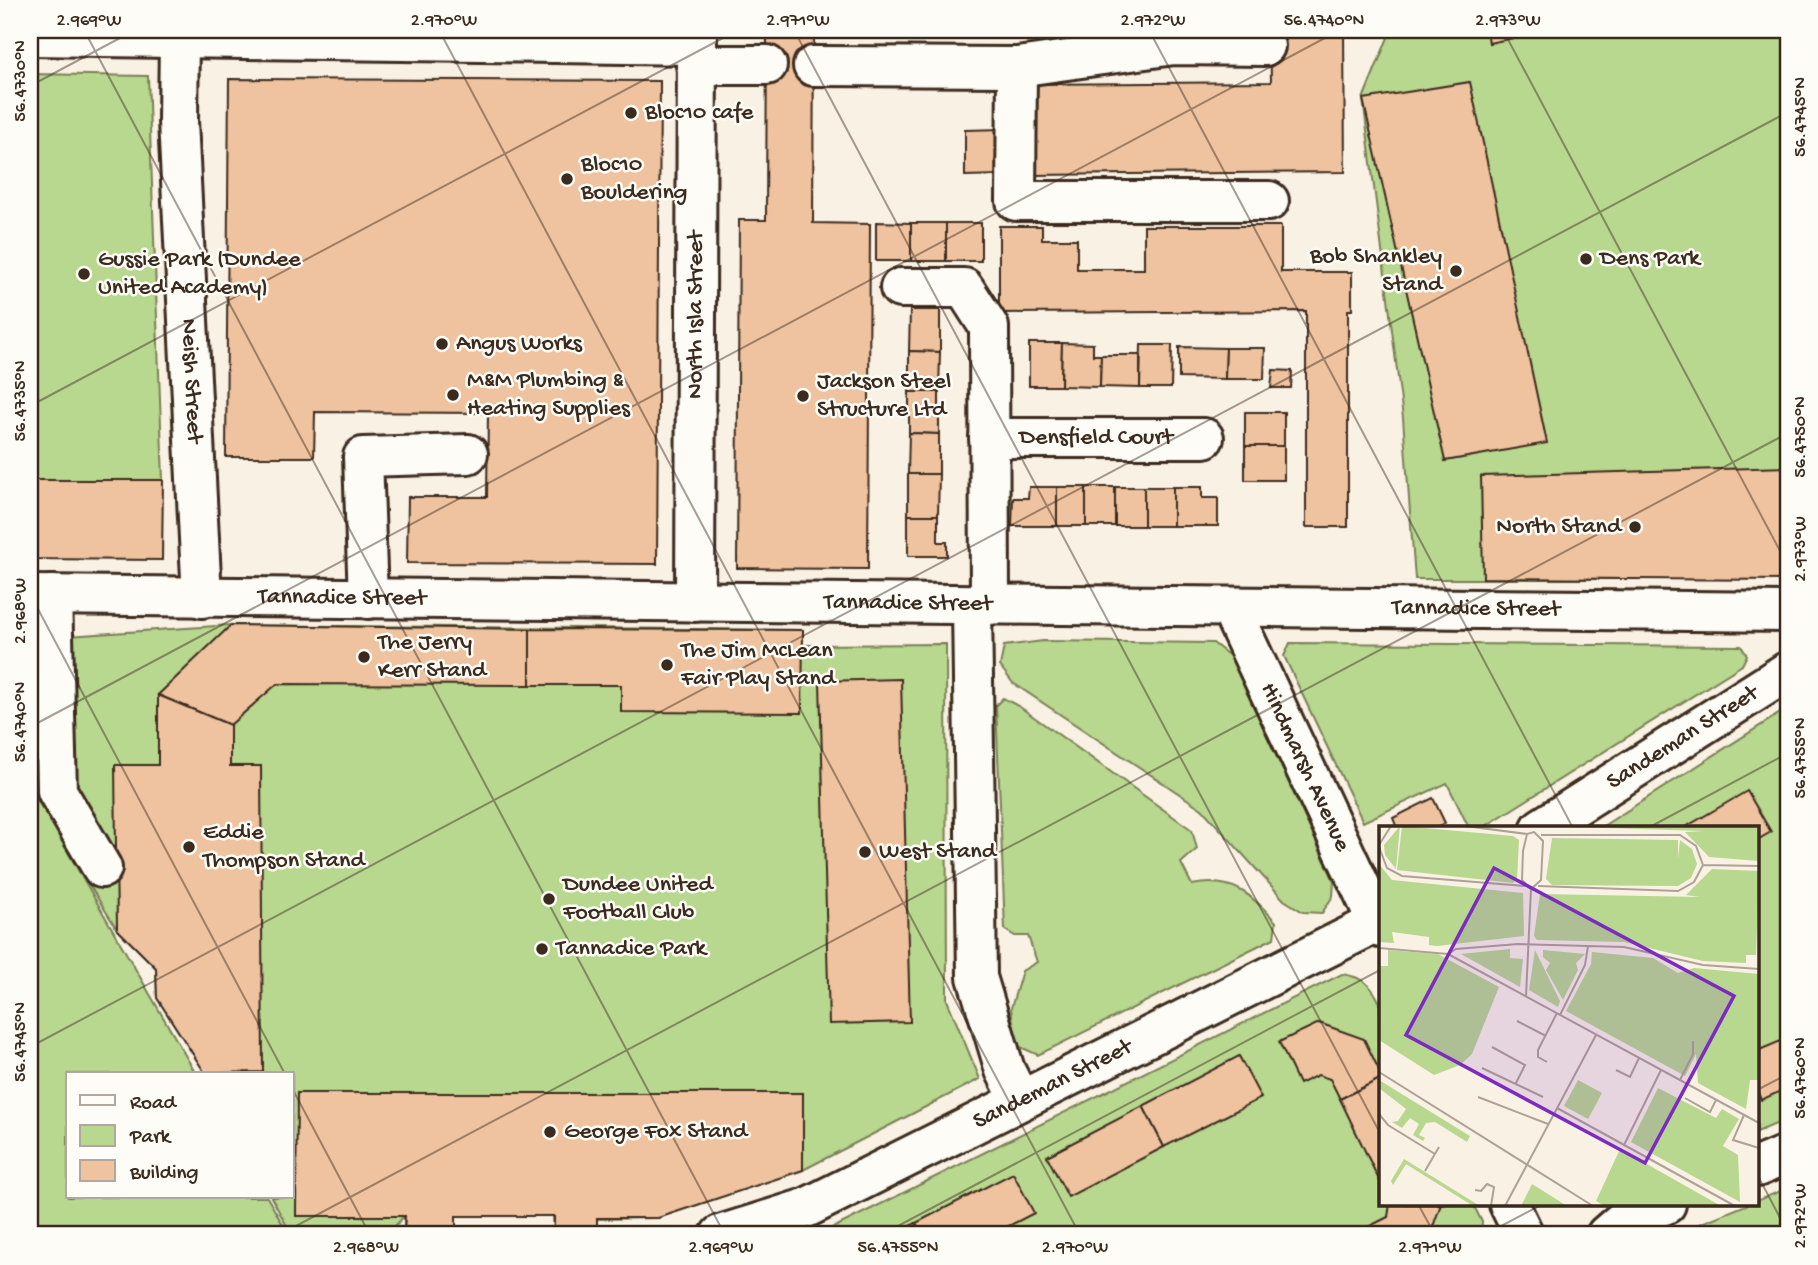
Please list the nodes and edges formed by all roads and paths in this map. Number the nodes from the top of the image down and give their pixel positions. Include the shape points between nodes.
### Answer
1 (30, 36) edge
2 (179, 38) junction
3 (1265, 46) dead end
4 (697, 47) edge
5 (767, 65) dead end
6 (813, 66) dead end
7 (1017, 67) junction
8 (1269, 201) dead end
9 (900, 288) dead end
10 (989, 438) junction
11 (1204, 438) dead end
12 (468, 454) dead end
13 (41, 595) edge
14 (202, 598) junction
15 (368, 599) junction
16 (695, 602) junction
17 (981, 605) junction
18 (1230, 607) junction
19 (1788, 612) edge
20 (1788, 671) edge
21 (1544, 826) edge
22 (102, 867) dead end
23 (1379, 921) edge
24 (1379, 923) edge
25 (1020, 1100) junction
26 (1788, 1154) edge
27 (1758, 1167) edge
28 (1510, 1206) edge
29 (1661, 1206) edge
30 (720, 1235) edge
31 (1524, 1235) edge
32 (1606, 1235) edge

1 - 2 street
2 - 4 street
2 - 14 street, Neish Street via 178,121
3 - 7 street via 1174,45
4 - 5 street
4 - 16 street, North Isla Street
6 - 7 street
7 - 8 street via 1016,201
9 - 10 street, Densfield Court via 964,288 989,327
10 - 11 street, Densfield Court
10 - 17 street, Densfield Court
12 - 15 street via 363,457
13 - 14 street, Tannadice Street
13 - 22 street via 57,791
14 - 15 street, Tannadice Street
15 - 16 street, Tannadice Street
16 - 17 street, Tannadice Street
17 - 18 street, Tannadice Street
17 - 25 street, Densfield Court via 977,977 1005,1070
18 - 19 street, Tannadice Street
18 - 23 street, Hindmarsh Avenue
20 - 21 street, Sandeman Street
24 - 25 street, Sandeman Street
25 - 30 street, Sandeman Street via 806,1208
26 - 27 street
28 - 31 street
29 - 32 street via 1621,1222

